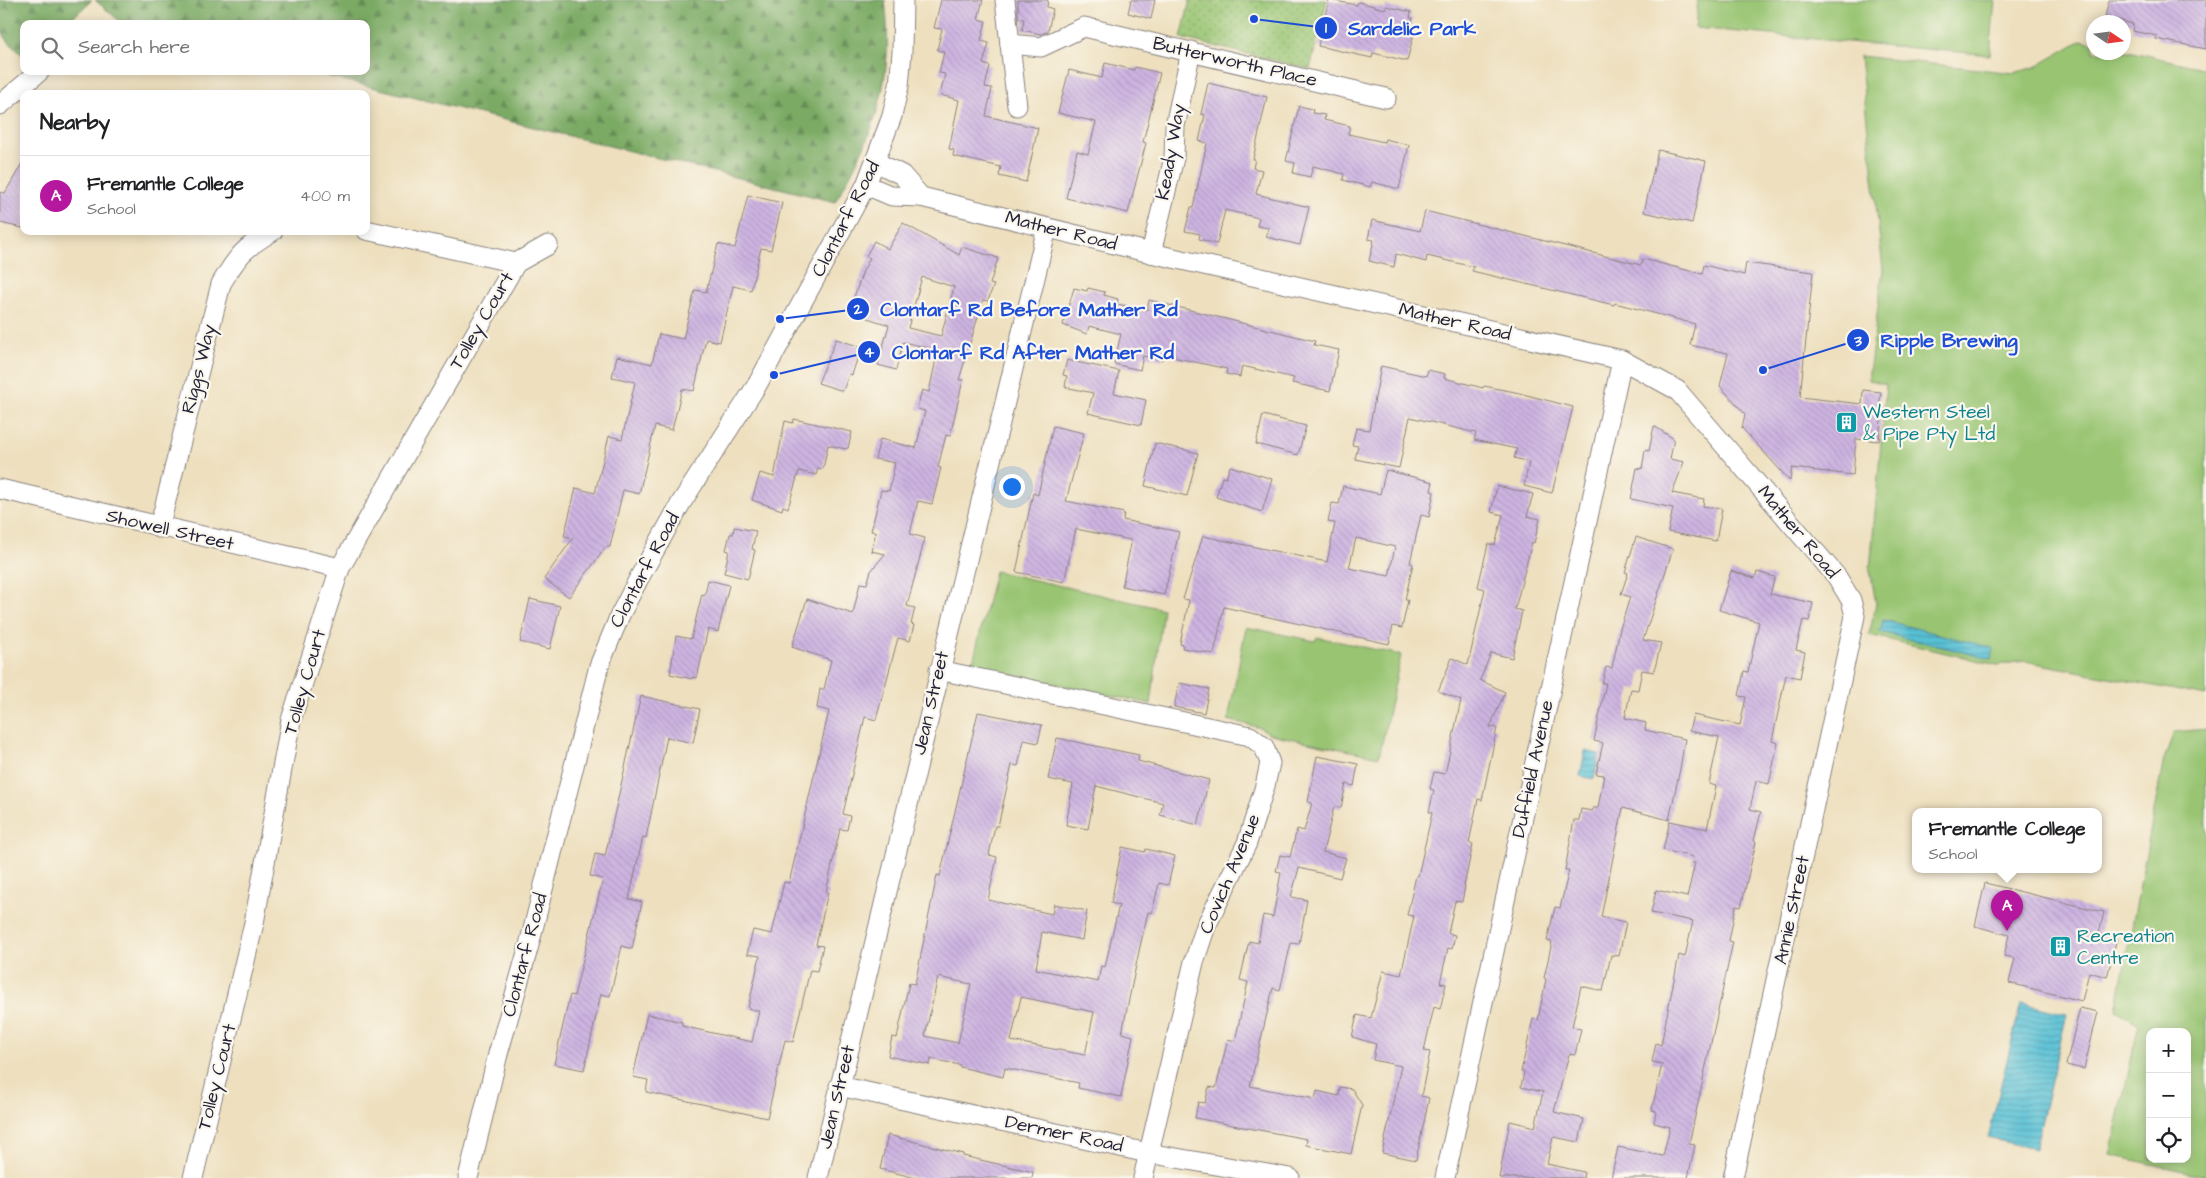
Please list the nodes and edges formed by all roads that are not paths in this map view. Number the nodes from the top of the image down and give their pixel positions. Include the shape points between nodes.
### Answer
1 (903, 0) edge
2 (1005, 0) edge
3 (1010, 44) junction
4 (1191, 51) junction
5 (35, 75) edge
6 (1386, 98) dead end
7 (0, 105) edge
8 (1017, 106) dead end
9 (876, 162) junction
10 (866, 185) junction
11 (921, 197) junction
12 (1047, 228) junction
13 (370, 231) edge
14 (266, 235) edge
15 (548, 245) dead end
16 (1151, 253) junction
17 (516, 263) junction
18 (1622, 360) junction
19 (0, 489) edge
20 (159, 528) junction
21 (340, 568) junction
22 (1850, 641) joint
23 (939, 670) junction
24 (839, 1086) junction
25 (1148, 1153) junction
26 (193, 1178) edge
27 (468, 1178) edge
28 (818, 1178) edge
29 (1143, 1178) edge
30 (1290, 1178) edge
31 (1444, 1178) edge
32 (1733, 1178) edge

1 - 9 street, Clontarf Road via 899,86
2 - 3 street
3 - 4 street, Butterworth Place via 1041,47 1084,27
3 - 8 street
4 - 6 street, Butterworth Place
4 - 16 street, Keady Way via 1175,126 1174,158
5 - 7 street
9 - 10 street, Clontarf Road
9 - 11 street via 902,175
10 - 11 street, Mather Road via 892,196
10 - 27 street, Clontarf Road via 757,385 681,503 639,578 599,666
11 - 12 street, Mather Road
12 - 16 street, Mather Road
12 - 23 street, Jean Street
13 - 17 street
14 - 20 street, Riggs Way via 249,245 221,284
15 - 17 street, Tolley Court
16 - 18 street, Mather Road
17 - 21 street, Tolley Court
18 - 22 street, Mather Road via 1676,390 1837,576 1851,600 1855,616
18 - 31 street, Duffield Avenue
19 - 20 street, Showell Street
20 - 21 street, Showell Street
21 - 26 street, Tolley Court via 291,720 254,923
22 - 32 street, Annie Street
23 - 24 street, Jean Street
23 - 25 street, Covich Avenue via 1250,736 1264,747 1270,763 1266,786 1247,843 1206,926 1194,962
24 - 25 street, Dermer Road
24 - 28 street, Jean Street
25 - 29 street, Covich Avenue
25 - 30 street, Dermer Road

